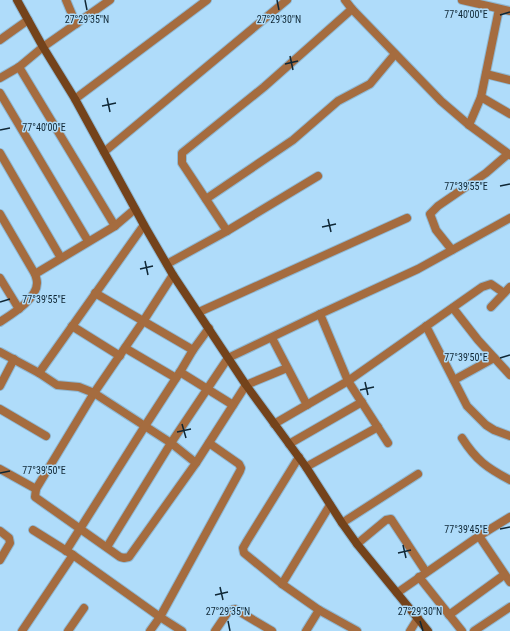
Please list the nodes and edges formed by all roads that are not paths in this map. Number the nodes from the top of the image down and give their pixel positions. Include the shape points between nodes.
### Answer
1 (17, 0) edge
2 (66, 0) edge
3 (110, 0) edge
4 (207, 0) edge
5 (287, 0) edge
6 (345, 0) edge
7 (462, 0) edge
8 (352, 9) junction
9 (499, 9) junction
10 (510, 11) edge
11 (28, 20) junction
12 (76, 24) junction
13 (0, 40) edge
14 (43, 47) junction
15 (395, 54) junction
16 (19, 67) junction
17 (486, 74) junction
18 (0, 78) edge
19 (510, 80) edge
20 (0, 93) edge
21 (480, 97) junction
22 (75, 99) junction
23 (510, 114) edge
24 (468, 125) junction
25 (104, 152) junction
26 (0, 154) edge
27 (509, 154) edge
28 (318, 176) dead end
29 (206, 198) junction
30 (135, 209) junction
31 (0, 214) edge
32 (407, 218) dead end
33 (510, 218) edge
34 (115, 226) junction
35 (144, 226) junction
36 (227, 231) junction
37 (88, 241) junction
38 (452, 250) junction
39 (61, 258) junction
40 (168, 264) junction
41 (35, 274) junction
42 (173, 275) junction
43 (0, 278) edge
44 (510, 287) edge
45 (95, 293) junction
46 (504, 294) junction
47 (491, 307) dead end
48 (452, 308) junction
49 (19, 309) junction
50 (199, 312) junction
51 (320, 314) junction
52 (144, 320) junction
53 (0, 322) edge
54 (72, 326) junction
55 (426, 326) junction
56 (209, 328) junction
57 (272, 338) junction
58 (125, 348) junction
59 (193, 350) junction
60 (0, 352) edge
61 (120, 356) junction
62 (228, 358) junction
63 (494, 358) junction
64 (14, 359) junction
65 (287, 368) junction
66 (39, 373) junction
67 (178, 375) junction
68 (510, 375) edge
69 (454, 380) junction
70 (348, 381) junction
71 (246, 385) junction
72 (0, 386) edge
73 (208, 389) junction
74 (94, 393) junction
75 (362, 402) junction
76 (233, 405) junction
77 (307, 405) junction
78 (0, 409) edge
79 (274, 424) junction
80 (145, 426) junction
81 (378, 427) junction
82 (46, 436) dead end
83 (510, 436) edge
84 (462, 438) dead end
85 (171, 443) junction
86 (209, 443) junction
87 (388, 443) dead end
88 (289, 444) junction
89 (299, 457) junction
90 (196, 463) junction
91 (306, 467) junction
92 (0, 469) edge
93 (418, 474) dead end
94 (510, 480) edge
95 (36, 489) junction
96 (330, 505) junction
97 (510, 517) edge
98 (342, 522) junction
99 (80, 529) junction
100 (33, 530) dead end
101 (0, 531) edge
102 (479, 536) junction
103 (357, 544) junction
104 (107, 547) junction
105 (70, 553) junction
106 (0, 558) edge
107 (426, 572) junction
108 (504, 575) junction
109 (419, 577) junction
110 (510, 582) edge
111 (282, 584) junction
112 (397, 593) junction
113 (510, 607) edge
114 (84, 608) dead end
115 (319, 610) junction
116 (449, 615) junction
117 (160, 618) junction
118 (418, 618) junction
119 (22, 631) edge
120 (68, 631) edge
121 (150, 631) edge
122 (182, 631) edge
123 (215, 631) edge
124 (272, 631) edge
125 (306, 631) edge
126 (357, 631) edge
127 (410, 631) edge
128 (428, 631) edge
129 (462, 631) edge
130 (474, 631) edge

1 - 11 street
2 - 12 street
3 - 12 street
4 - 22 street
5 - 25 street
6 - 8 street
7 - 9 street
8 - 15 street
8 - 29 street via 264,87 182,153 182,163
9 - 10 street
9 - 17 street
11 - 13 street
11 - 14 street
12 - 14 street
14 - 16 street
14 - 22 street
15 - 24 street
15 - 29 street via 370,84 338,101 293,140
16 - 18 street
16 - 34 street
17 - 19 street
17 - 21 street
20 - 37 street
21 - 23 street
21 - 24 street
22 - 25 street
24 - 27 street
25 - 30 street
26 - 39 street
27 - 38 street via 430,214 436,230
28 - 36 street
29 - 36 street
30 - 34 street
30 - 35 street
31 - 41 street
32 - 50 street
33 - 38 street
34 - 37 street
35 - 40 street
35 - 45 street
36 - 40 street
37 - 39 street
38 - 51 street via 418,269
39 - 41 street
40 - 42 street
41 - 49 street via 37,283 34,294
42 - 50 street
42 - 52 street
43 - 49 street
44 - 46 street
45 - 52 street
45 - 54 street
46 - 47 street
46 - 48 street via 491,284 482,287
48 - 55 street
48 - 63 street
49 - 53 street
50 - 56 street
51 - 57 street
51 - 70 street
52 - 58 street
52 - 59 street
54 - 61 street
54 - 66 street
55 - 69 street
55 - 70 street
56 - 59 street
56 - 62 street
57 - 62 street
57 - 65 street
58 - 61 street
58 - 67 street
59 - 67 street
60 - 64 street
61 - 74 street
62 - 71 street
62 - 73 street
63 - 68 street
63 - 69 street
64 - 66 street
64 - 72 street
65 - 71 street
65 - 77 street
66 - 74 street via 57,385 79,387
67 - 73 street
67 - 80 street
69 - 83 street via 474,414 494,430
70 - 75 street
70 - 77 street
71 - 76 street
71 - 79 street
73 - 76 street
73 - 85 street
74 - 80 street
74 - 95 street
75 - 81 street
75 - 88 street
76 - 86 street
77 - 79 street
78 - 82 street
79 - 88 street
80 - 85 street
80 - 99 street
81 - 87 street
81 - 91 street
84 - 94 street via 480,462
85 - 90 street
85 - 104 street
86 - 90 street
86 - 117 street via 241,468
88 - 89 street
89 - 91 street
89 - 111 street via 243,548 244,553
90 - 104 street via 129,557 120,557
91 - 96 street
92 - 95 street
93 - 98 street
95 - 99 street via 35,497
96 - 98 street
96 - 111 street
97 - 102 street
98 - 103 street
99 - 104 street
99 - 105 street
100 - 105 street
101 - 106 street via 9,538 10,543
102 - 107 street
102 - 108 street
103 - 107 street via 386,520 391,519
103 - 112 street
105 - 117 street
105 - 119 street
107 - 109 street
108 - 110 street
108 - 116 street
109 - 112 street
109 - 116 street
111 - 115 street
112 - 118 street
113 - 130 street
114 - 120 street
115 - 125 street
115 - 126 street
116 - 129 street
117 - 121 street
117 - 122 street
118 - 127 street
118 - 128 street
123 - 124 street via 228,612 235,609

